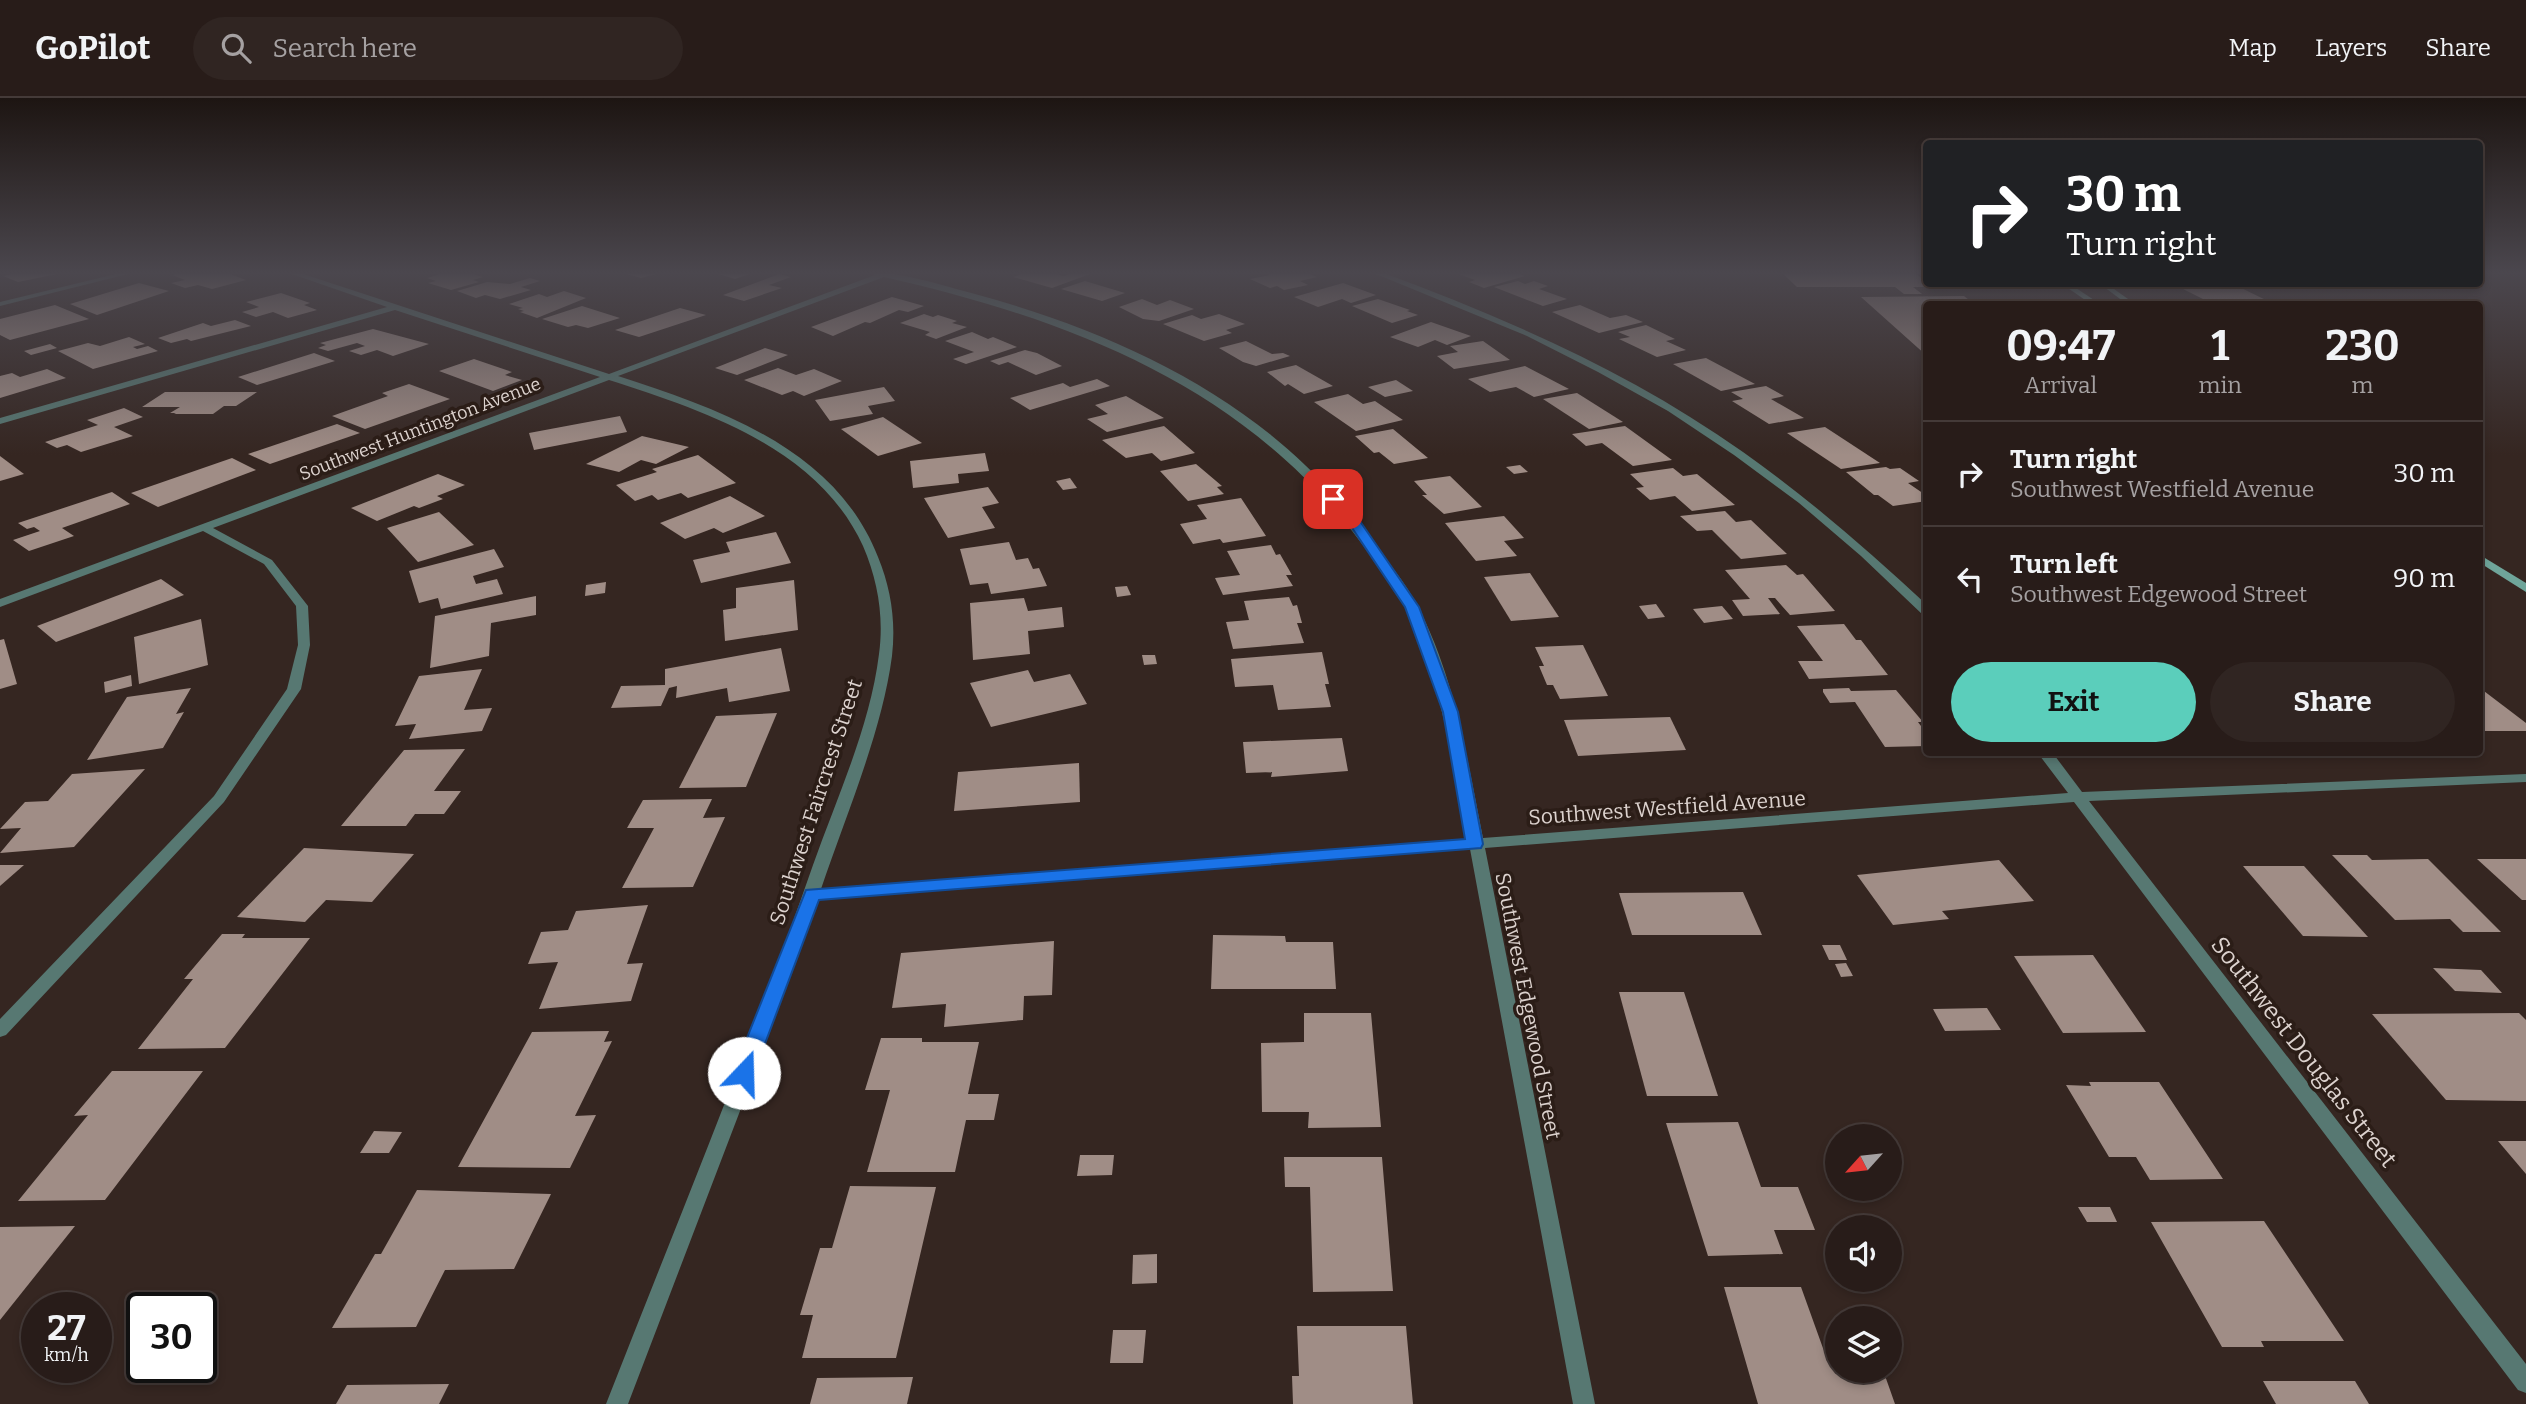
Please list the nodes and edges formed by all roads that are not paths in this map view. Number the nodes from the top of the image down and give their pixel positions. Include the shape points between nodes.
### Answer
1 (305, 333) edge
2 (474, 333) edge
3 (725, 333) edge
4 (1077, 333) edge
5 (1530, 333) edge
6 (609, 377) junction
7 (0, 421) edge
8 (205, 528) junction
9 (2483, 560) edge
10 (2526, 588) edge
11 (0, 603) edge
12 (1923, 608) edge
13 (2047, 756) edge
14 (2526, 778) edge
15 (2077, 797) junction
16 (1475, 844) junction
17 (812, 895) junction
18 (0, 1030) edge
19 (2526, 1382) edge
20 (617, 1404) edge
21 (1584, 1404) edge

1 - 7 street
2 - 6 street, Southwest Faircrest Street
3 - 6 street, Southwest Huntington Avenue
4 - 16 street, Southwest Edgewood Street via 1210,394 1281,447 1350,516 1412,607 1451,712
5 - 12 street via 1707,430 1774,477
6 - 8 street, Southwest Huntington Avenue
6 - 17 street, Southwest Faircrest Street via 734,423 778,447 819,477 857,522 873,561 886,603 886,646 875,706
8 - 11 street, Southwest Huntington Avenue
8 - 18 street via 268,562 302,606 304,645 294,689 219,799
9 - 10 main road
13 - 15 street, Southwest Douglas Street
14 - 15 street, Southwest Westfield Avenue
15 - 16 street, Southwest Westfield Avenue
15 - 19 street, Southwest Douglas Street
16 - 17 street, Southwest Westfield Avenue
16 - 21 street, Southwest Edgewood Street
17 - 20 street, Southwest Faircrest Street

